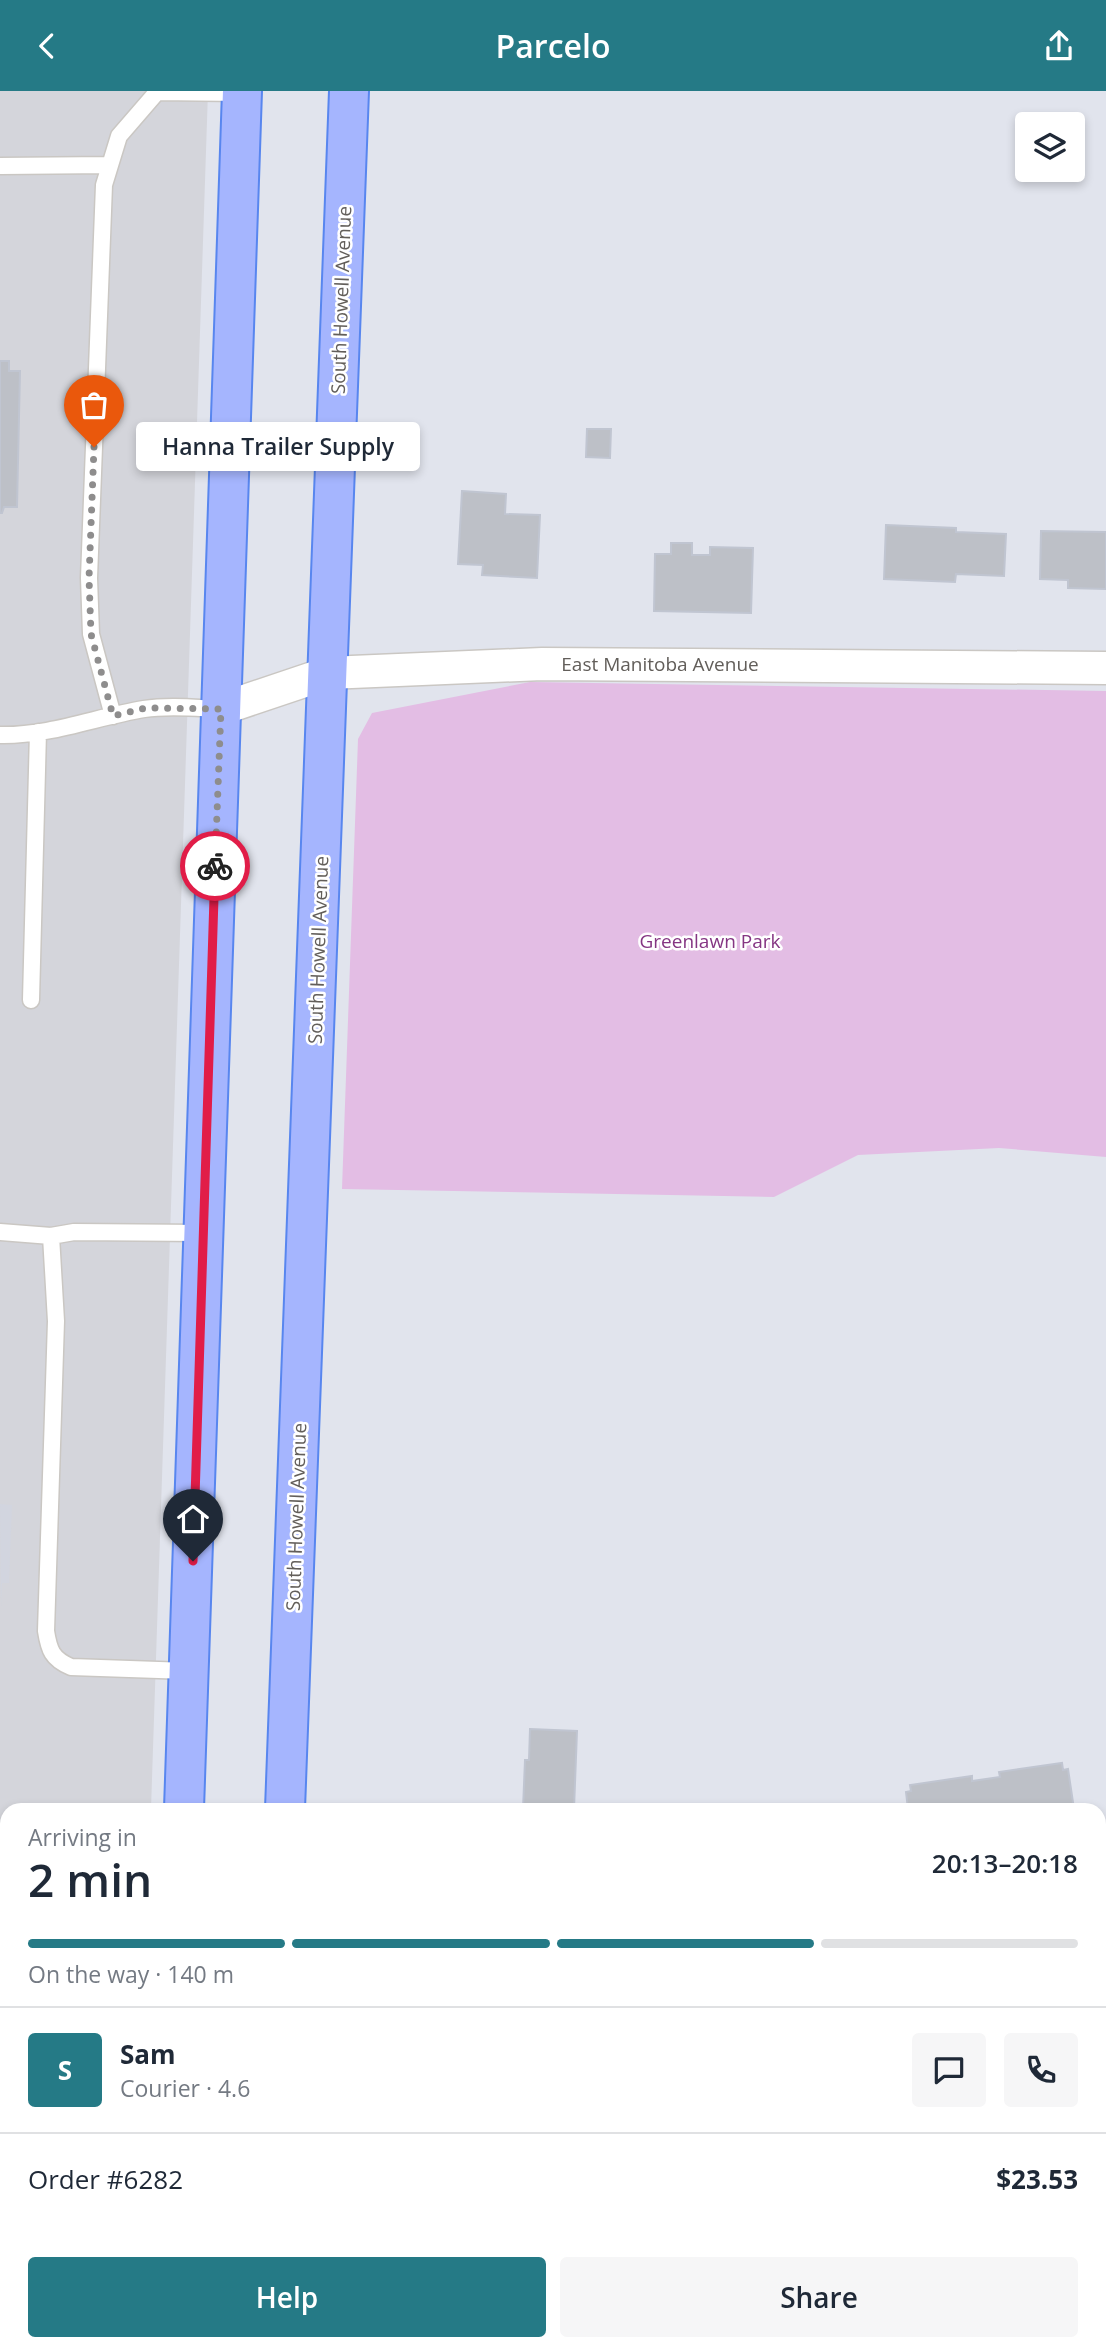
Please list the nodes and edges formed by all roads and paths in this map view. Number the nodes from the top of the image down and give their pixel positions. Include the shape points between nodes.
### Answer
1 (156, 91) edge
2 (349, 91) edge
3 (242, 92) edge
4 (110, 165) junction
5 (0, 166) edge
6 (1106, 668) edge
7 (328, 673) junction
8 (221, 709) junction
9 (113, 716) junction
10 (38, 732) junction
11 (0, 735) edge
12 (31, 1000) dead end
13 (0, 1232) edge
14 (203, 1233) junction
15 (51, 1236) junction
16 (189, 1671) junction
17 (184, 1803) edge
18 (285, 1803) edge

1 - 3 lane
1 - 4 lane via 119,136
2 - 7 main road, South Howell Avenue
3 - 8 main road
4 - 5 lane
4 - 9 lane via 104,185 89,578 91,634
6 - 7 street, East Manitoba Avenue via 542,664
7 - 8 street, East Manitoba Avenue
7 - 18 main road, South Howell Avenue
8 - 9 lane via 146,708
8 - 14 main road
9 - 10 lane
10 - 11 lane
10 - 12 lane
13 - 15 lane
14 - 15 lane via 74,1232
14 - 16 main road
15 - 16 lane via 56,1321 48,1649 71,1667
16 - 17 main road

